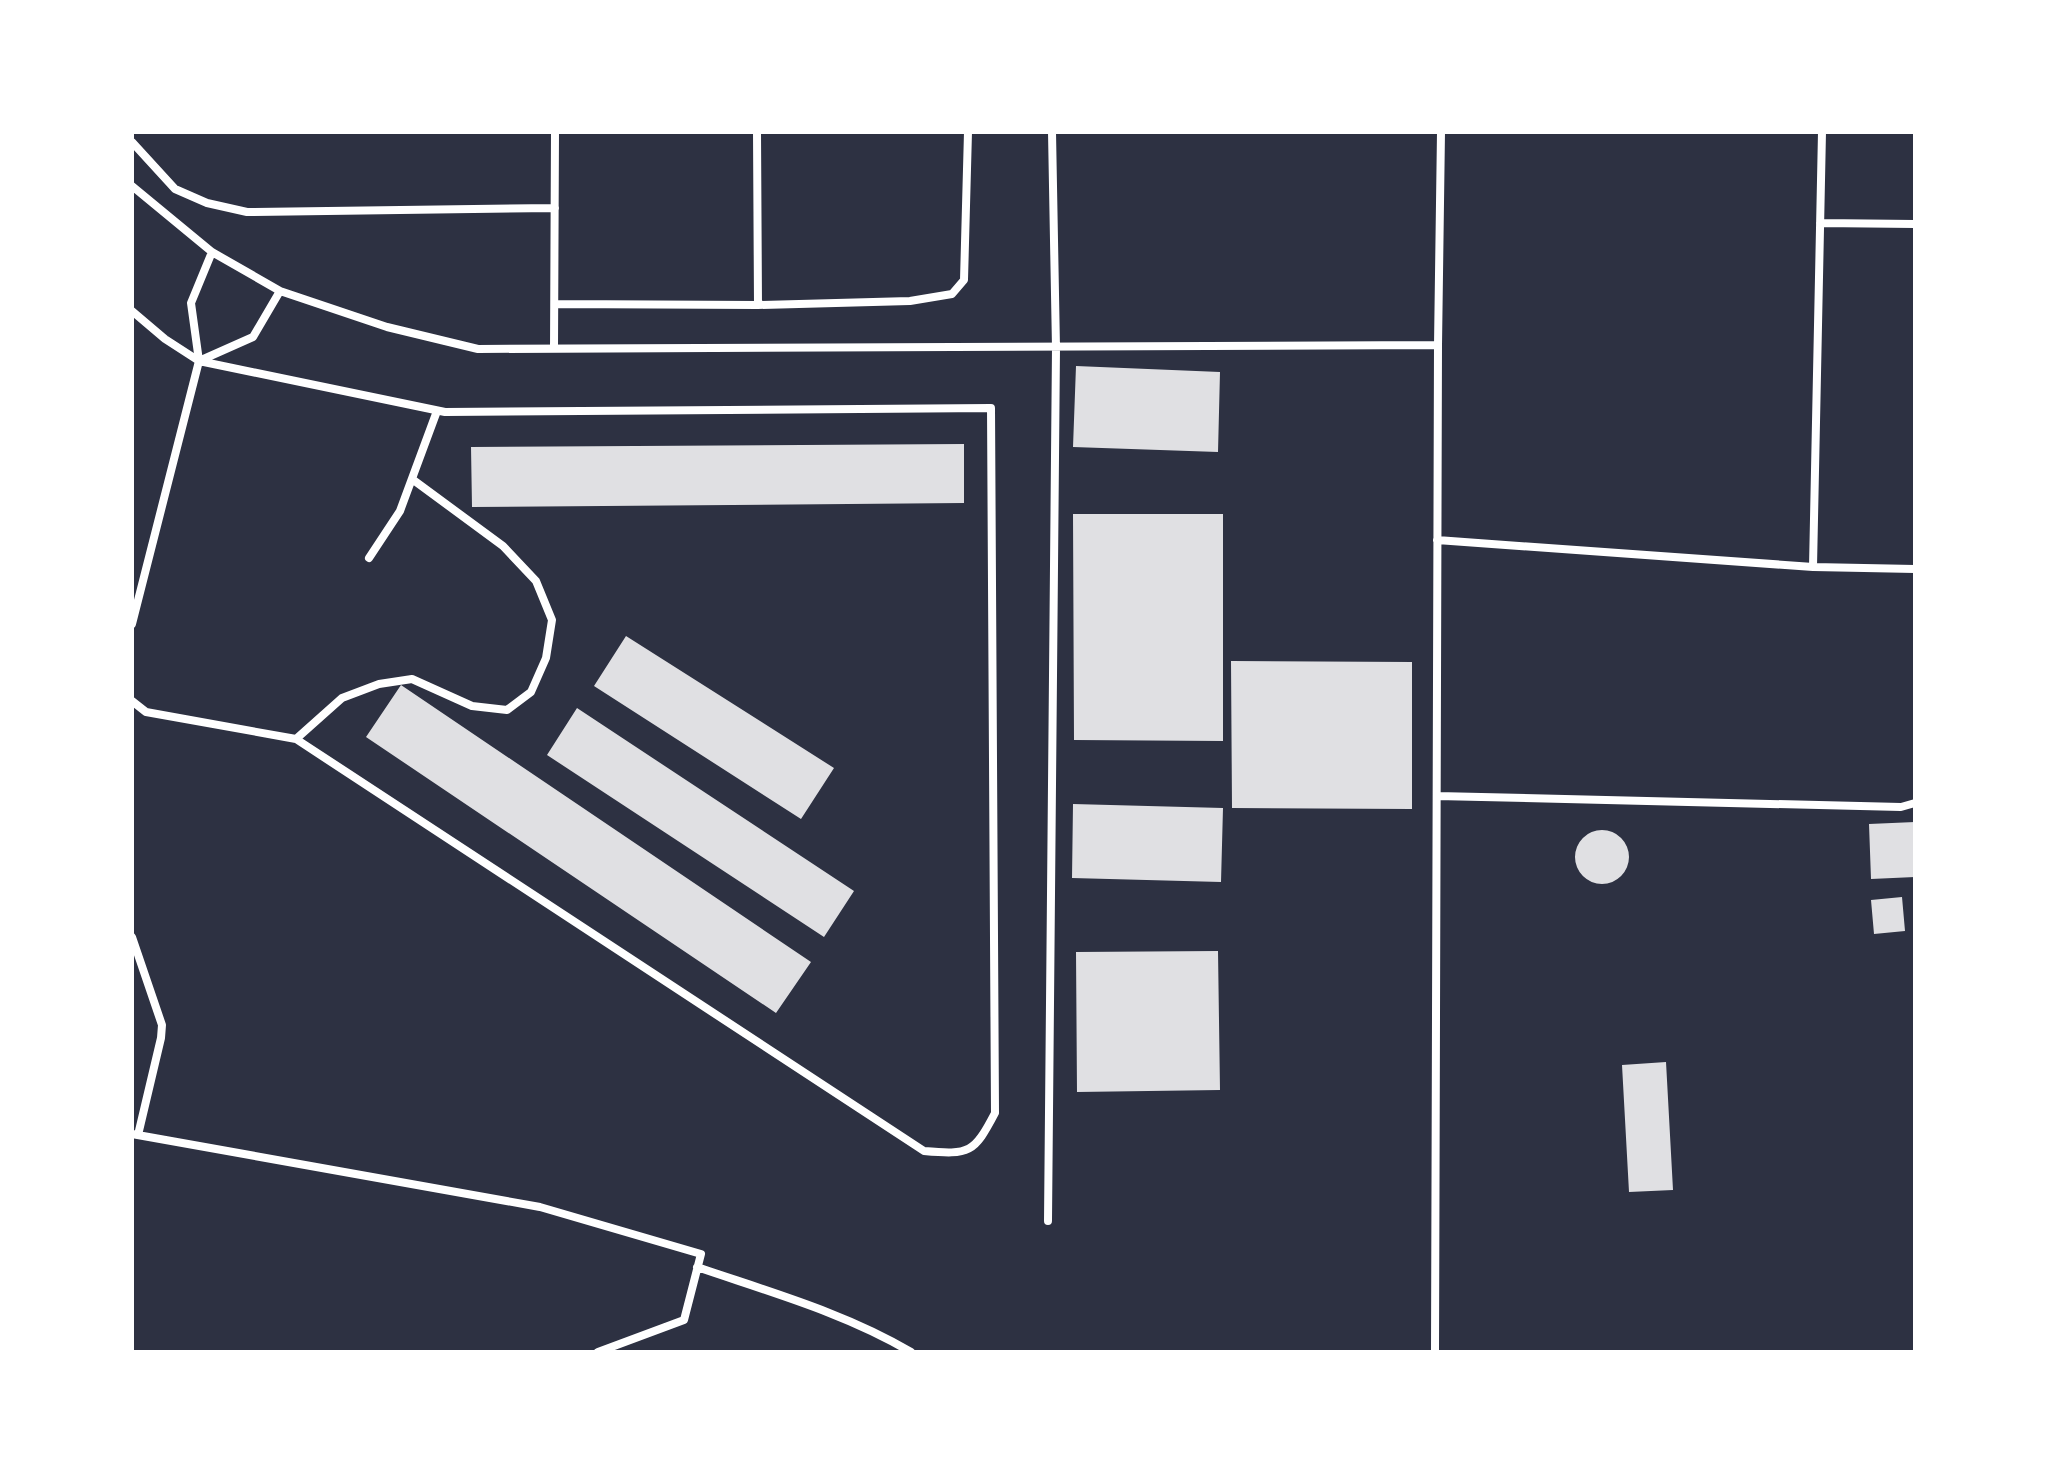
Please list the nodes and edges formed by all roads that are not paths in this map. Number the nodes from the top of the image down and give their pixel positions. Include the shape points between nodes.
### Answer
1 (555, 132) edge
2 (757, 132) edge
3 (968, 132) edge
4 (1052, 132) edge
5 (1441, 132) edge
6 (1822, 132) edge
7 (132, 142) edge
8 (132, 186) edge
9 (555, 208) junction
10 (1820, 223) junction
11 (1915, 224) edge
12 (212, 252) junction
13 (280, 291) junction
14 (555, 304) junction
15 (758, 305) junction
16 (132, 311) edge
17 (1438, 345) junction
18 (1056, 348) junction
19 (554, 349) junction
20 (199, 361) junction
21 (437, 411) junction
22 (412, 479) junction
23 (1437, 540) junction
24 (369, 558) dead end
25 (1813, 567) junction
26 (1915, 569) edge
27 (132, 624) edge
28 (132, 701) edge
29 (296, 739) junction
30 (1437, 796) junction
31 (1915, 803) edge
32 (132, 937) edge
33 (135, 1135) edge
34 (1048, 1221) dead end
35 (697, 1267) junction
36 (623, 1343) junction
37 (598, 1352) edge
38 (617, 1352) edge
39 (911, 1352) edge
40 (1435, 1352) edge

1 - 9 street
2 - 15 street
3 - 15 street via 964,280 952,294 910,301
4 - 18 street
5 - 17 street
6 - 10 street
7 - 9 street via 175,189 247,212
8 - 12 street
9 - 14 street
10 - 11 street
10 - 25 street
12 - 13 street
12 - 20 street via 191,303
13 - 19 street via 387,327 478,349
13 - 20 street via 253,337
14 - 15 street
14 - 19 street
16 - 20 street
17 - 18 street
17 - 23 street
18 - 19 street
18 - 34 street
20 - 21 street
20 - 27 street
21 - 22 street
21 - 29 street via 991,408 995,1113 978,1144 956,1154 924,1151
22 - 24 street via 400,511
22 - 29 street via 503,546 536,581 552,620 536,681 531,692 507,710 472,706 412,679 379,684 342,698
23 - 25 street
23 - 30 street
25 - 26 street
28 - 29 street via 146,712
30 - 31 street via 1901,807
30 - 40 street
32 - 33 street via 162,1025
33 - 35 street via 540,1207 701,1254
35 - 36 street via 684,1320
35 - 39 street via 880,1334
36 - 37 street
36 - 38 street

